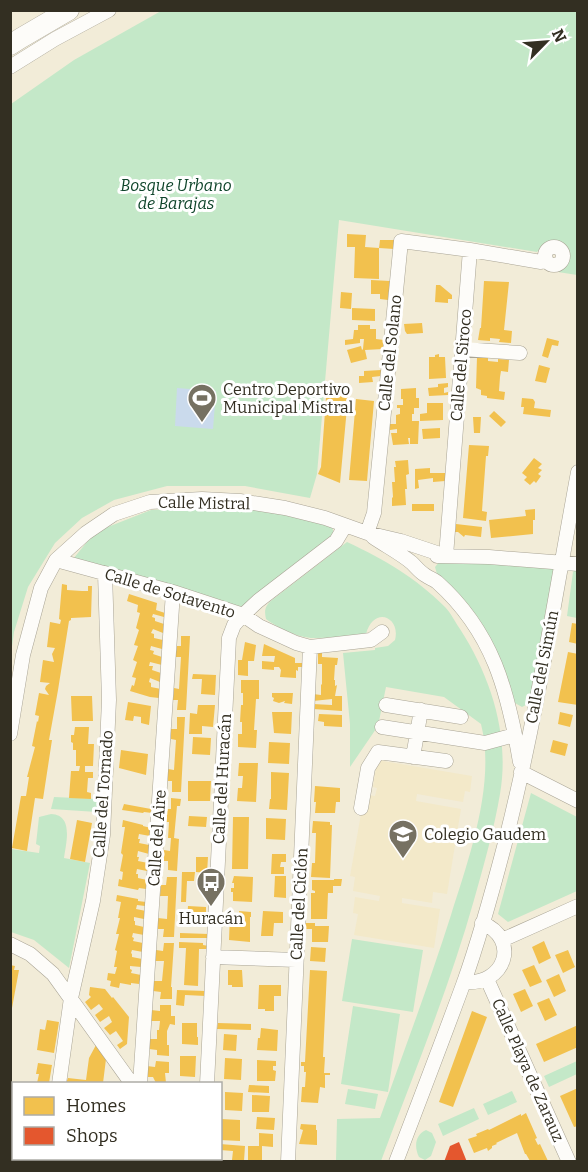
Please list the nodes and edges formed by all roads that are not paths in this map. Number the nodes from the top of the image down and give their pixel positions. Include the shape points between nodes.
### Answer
1 (69, 10) edge
2 (109, 10) edge
3 (10, 45) edge
4 (10, 67) edge
5 (470, 250) junction
6 (546, 259) dead end
7 (462, 349) junction
8 (520, 353) dead end
9 (578, 472) edge
10 (345, 526) junction
11 (367, 533) junction
12 (401, 541) junction
13 (388, 548) junction
14 (413, 553) junction
15 (446, 556) junction
16 (56, 560) junction
17 (561, 562) junction
18 (578, 564) edge
19 (105, 573) junction
20 (432, 574) junction
21 (173, 592) junction
22 (243, 615) junction
23 (382, 632) dead end
24 (310, 647) junction
25 (386, 705) dead end
26 (421, 710) junction
27 (460, 717) dead end
28 (382, 727) dead end
29 (417, 732) junction
30 (10, 734) edge
31 (515, 735) junction
32 (413, 757) junction
33 (446, 761) dead end
34 (521, 772) junction
35 (578, 801) edge
36 (361, 808) dead end
37 (578, 906) edge
38 (482, 923) junction
39 (502, 940) junction
40 (10, 944) edge
41 (213, 957) junction
42 (296, 960) junction
43 (487, 979) junction
44 (464, 982) junction
45 (71, 998) junction
46 (59, 1082) edge
47 (131, 1082) edge
48 (140, 1082) edge
49 (207, 1082) edge
50 (401, 1159) edge
51 (288, 1161) edge
52 (569, 1161) edge

1 - 3 highway
2 - 4 street
5 - 6 street via 541,262
5 - 7 street, Calle del Siroco
5 - 11 street, Calle del Solano via 401,241 374,513
7 - 8 street
7 - 15 street, Calle del Siroco
9 - 17 street, Calle del Simún
10 - 11 street, Calle Mistral
10 - 16 street, Calle Mistral via 311,514 240,501 150,502 114,514
10 - 22 street, Calle del Huracán via 336,541
11 - 12 street
11 - 13 street
12 - 14 street
12 - 15 street
13 - 14 street
13 - 20 street via 425,575
14 - 15 street
14 - 20 street
15 - 17 street
15 - 20 street via 435,558
16 - 19 street, Calle de Sotavento
16 - 30 street, Calle Mistral via 41,588 23,655
17 - 18 street
17 - 34 street, Calle del Simún
19 - 21 street, Calle de Sotavento
19 - 45 street, Calle del Tornado via 109,700 103,834 93,901
20 - 31 street via 480,634 496,664
21 - 22 street, Calle de Sotavento
21 - 48 street, Calle del Aire
22 - 24 street, Calle de Sotavento via 259,626
22 - 41 street, Calle del Huracán via 229,638
23 - 24 street, Calle de Sotavento via 371,640
24 - 42 street, Calle del Ciclón
25 - 26 street
26 - 27 street
26 - 29 street
28 - 29 street
29 - 31 street via 485,743
29 - 32 street
31 - 34 street
32 - 33 street
32 - 36 street via 378,752 368,768
34 - 35 street
34 - 38 street, Calle del Simún
37 - 39 street
38 - 39 street
38 - 44 street, Calle del Simún
39 - 43 street via 501,965
40 - 45 street via 51,971
41 - 42 street
41 - 49 street, Calle del Huracán
42 - 51 street, Calle del Ciclón
43 - 44 street
43 - 52 street, Calle Playa de Zarauz
44 - 50 street, Calle del Simún
45 - 46 street, Calle del Tornado
45 - 47 street

